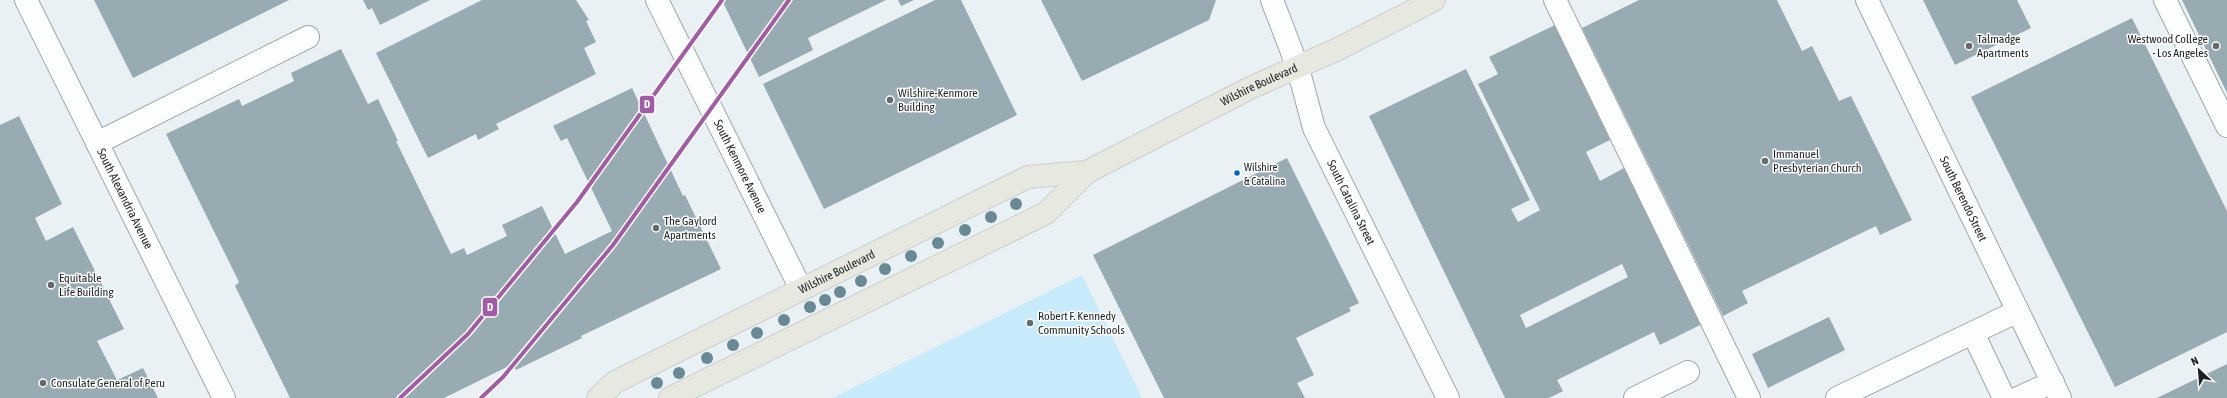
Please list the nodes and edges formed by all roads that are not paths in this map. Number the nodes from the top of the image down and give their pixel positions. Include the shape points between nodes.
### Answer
1 (658, 0) edge
2 (1272, 0) edge
3 (1434, 0) edge
4 (1555, 0) edge
5 (1867, 0) edge
6 (2165, 0) edge
7 (33, 3) edge
8 (308, 37) dead end
9 (1298, 68) junction
10 (2227, 126) edge
11 (97, 143) junction
12 (1087, 172) junction
13 (801, 290) junction
14 (2018, 311) junction
15 (1972, 333) junction
16 (1688, 372) dead end
17 (2056, 390) edge
18 (224, 398) edge
19 (598, 398) edge
20 (670, 398) edge
21 (1448, 398) edge
22 (1635, 398) edge
23 (1748, 398) edge
24 (1837, 398) edge
25 (2004, 398) edge
26 (2018, 398) edge

1 - 13 street, South Kenmore Avenue
2 - 9 street, South Catalina Street
3 - 9 main road, Wilshire Boulevard
4 - 23 street
5 - 14 street, South Berendo Street
6 - 10 street
7 - 11 street, South Alexandria Avenue
8 - 11 street
9 - 12 main road, Wilshire Boulevard via 1250,88
9 - 21 street, South Catalina Street via 1314,128
11 - 18 street, South Alexandria Avenue
12 - 13 main road, Wilshire Boulevard via 1028,177
12 - 20 main road, Wilshire Boulevard via 1046,213
13 - 19 main road, Wilshire Boulevard via 615,382
14 - 15 street
14 - 17 street, South Berendo Street
15 - 24 street
15 - 25 street
16 - 22 street
17 - 26 street

